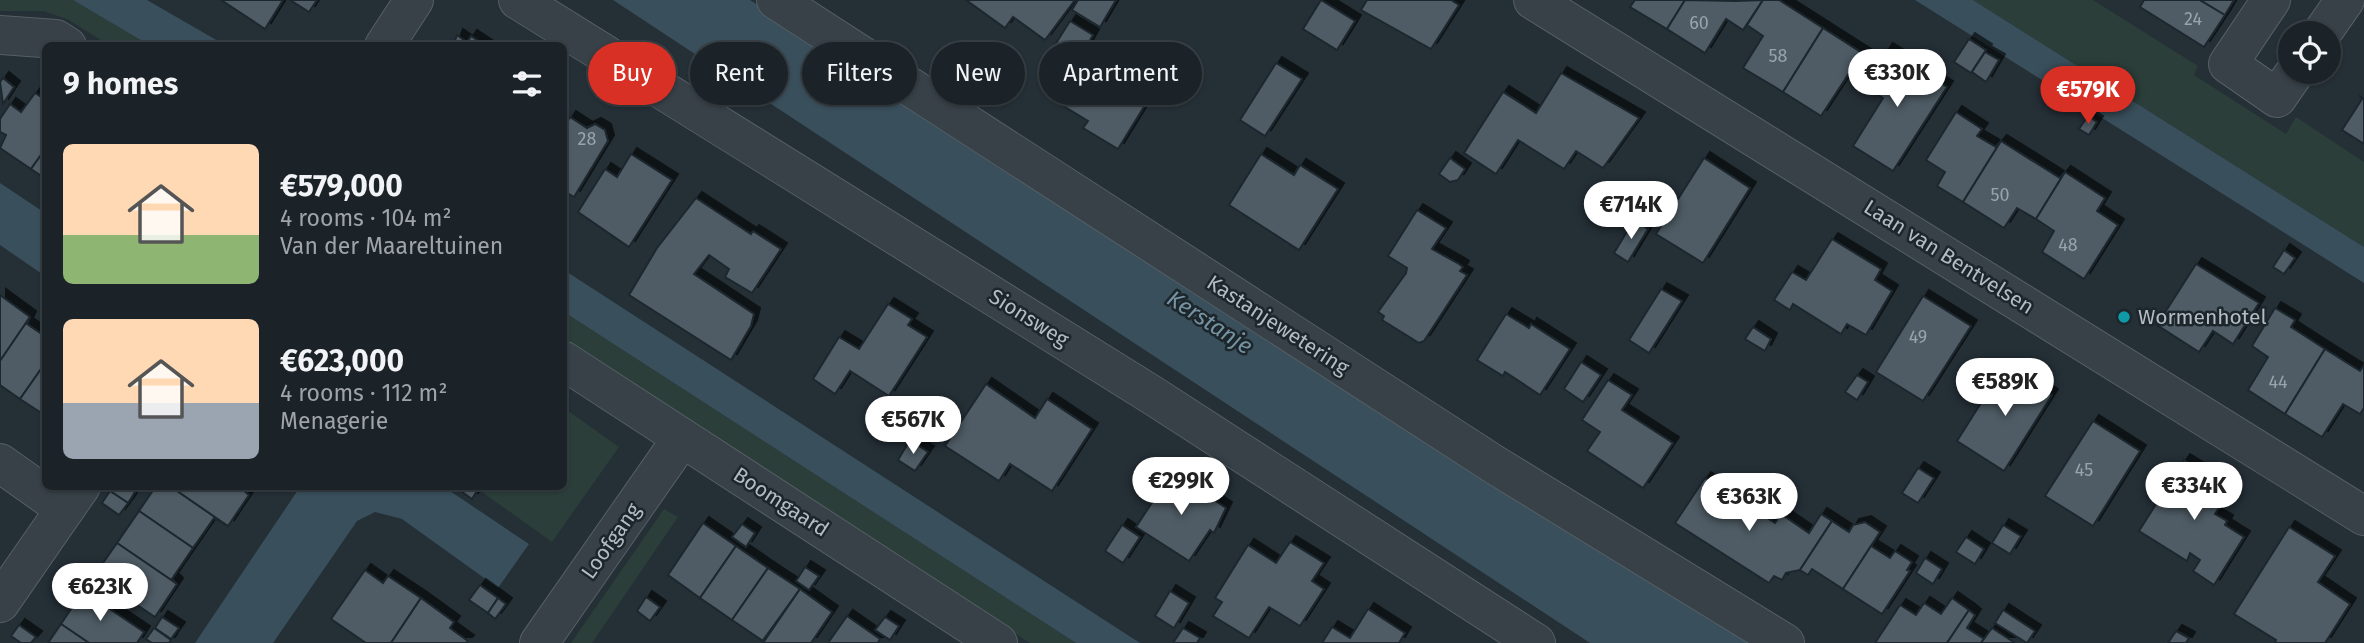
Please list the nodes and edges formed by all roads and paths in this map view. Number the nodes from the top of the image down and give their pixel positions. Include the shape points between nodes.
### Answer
1 (414, 0) edge
2 (518, 0) edge
3 (776, 0) edge
4 (1533, 0) edge
5 (2271, 0) edge
6 (2345, 0) edge
7 (2330, 21) edge
8 (0, 34) edge
9 (61, 42) edge
10 (387, 42) edge
11 (2287, 84) edge
12 (567, 363) edge
13 (682, 438) junction
14 (0, 463) edge
15 (42, 483) edge
16 (56, 490) edge
17 (73, 498) edge
18 (2364, 516) edge
19 (0, 603) edge
20 (539, 643) edge
21 (998, 643) edge
22 (1536, 643) edge
23 (1784, 643) edge

1 - 10 street
2 - 22 street, Sionsweg via 1152,395
3 - 23 street, Kastanjewetering via 1484,458
4 - 18 street, Laan van Bentvelsen
5 - 11 street via 2228,64 2277,98
6 - 7 street
8 - 9 street
12 - 13 street, Boomgaard
13 - 20 street, Loofgang
13 - 21 street, Boomgaard
14 - 15 street
16 - 17 street
17 - 19 street

